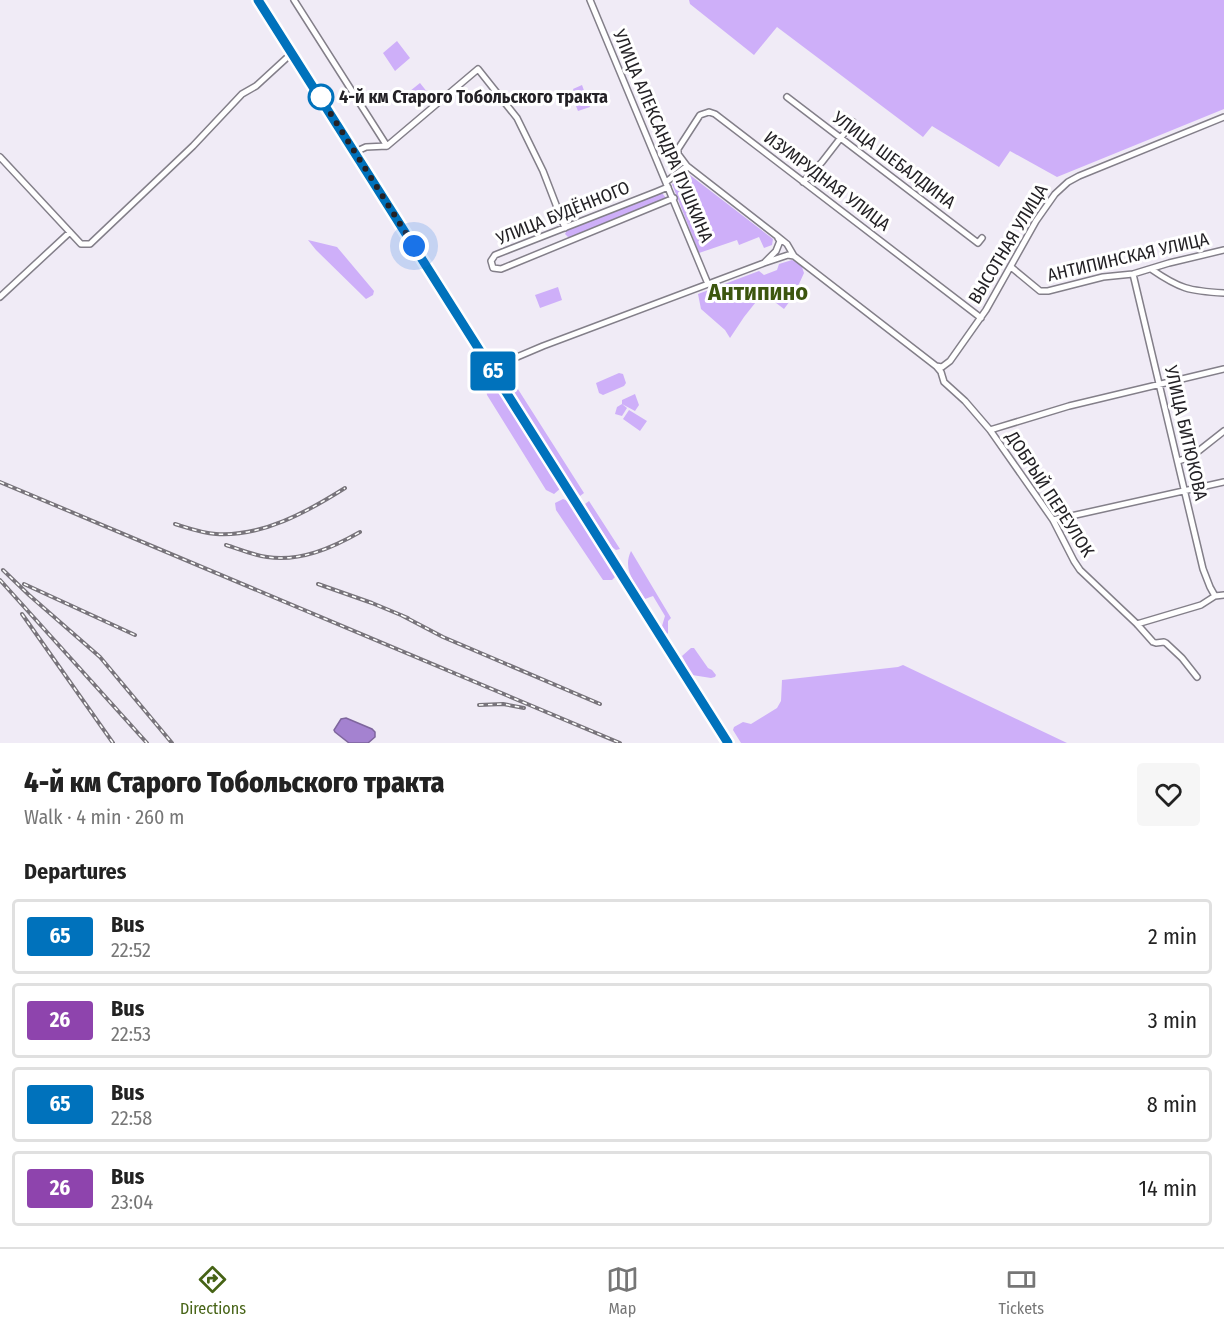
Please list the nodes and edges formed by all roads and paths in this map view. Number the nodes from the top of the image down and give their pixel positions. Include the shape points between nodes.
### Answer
1 (258, 0) edge
2 (294, 0) edge
3 (590, 0) edge
4 (292, 53) junction
5 (787, 97) dead end
6 (1224, 117) edge
7 (853, 122) dead end
8 (841, 138) junction
9 (387, 146) junction
10 (355, 152) junction
11 (0, 157) edge
12 (687, 166) junction
13 (803, 182) junction
14 (667, 184) junction
15 (674, 198) junction
16 (565, 228) junction
17 (70, 232) junction
18 (777, 236) junction
19 (982, 238) dead end
20 (1224, 250) edge
21 (794, 256) junction
22 (764, 263) junction
23 (1011, 267) junction
24 (1151, 269) junction
25 (1133, 274) junction
26 (708, 284) junction
27 (1224, 293) edge
28 (0, 297) edge
29 (981, 318) junction
30 (936, 366) junction
31 (491, 368) junction
32 (1224, 369) edge
33 (1159, 385) junction
34 (990, 430) junction
35 (1224, 431) edge
36 (1178, 461) junction
37 (1224, 482) edge
38 (1184, 491) junction
39 (1053, 520) junction
40 (1224, 595) edge
41 (1215, 596) junction
42 (1137, 624) junction
43 (1197, 677) dead end
44 (728, 743) edge

1 - 4 street
2 - 9 street
3 - 14 street, УЛИЦА АЛЕКСАНДРА ПУШКИНА
4 - 10 street
4 - 17 street via 242,94 90,244 81,244
5 - 8 street, УЛИЦА ШЕБАЛДИНА
6 - 23 street, ВЫСОТНАЯ УЛИЦА via 1068,182 1036,221
7 - 8 street
8 - 13 street
8 - 19 street, УЛИЦА ШЕБАЛДИНА via 978,243
9 - 10 street
9 - 16 street via 478,69 517,118
10 - 31 street
11 - 17 street
12 - 13 street, ИЗУМРУДНАЯ УЛИЦА via 678,149 700,115 710,112
12 - 14 street, УЛИЦА БУДЁННОГО
12 - 18 street, ДОБРЫЙ ПЕРЕУЛОК
13 - 29 street, ИЗУМРУДНАЯ УЛИЦА
14 - 15 street, УЛИЦА АЛЕКСАНДРА ПУШКИНА
14 - 16 street, УЛИЦА БУДЁННОГО
15 - 16 street, УЛИЦА БУДЁННОГО via 501,269 491,265 495,255
15 - 26 street, УЛИЦА АЛЕКСАНДРА ПУШКИНА
17 - 28 street
18 - 21 street, ДОБРЫЙ ПЕРЕУЛОК
18 - 22 street via 780,241 776,250
20 - 24 street, АНТИПИНСКАЯ УЛИЦА
21 - 22 street
21 - 30 street, ДОБРЫЙ ПЕРЕУЛОК
22 - 26 street
23 - 25 street, АНТИПИНСКАЯ УЛИЦА via 1040,291
23 - 29 street, ВЫСОТНАЯ УЛИЦА
24 - 25 street, АНТИПИНСКАЯ УЛИЦА
24 - 27 street via 1186,289
25 - 33 street, УЛИЦА БИТЮКОВА
26 - 31 street
29 - 30 street, ВЫСОТНАЯ УЛИЦА via 950,362
30 - 34 street, ДОБРЫЙ ПЕРЕУЛОК via 944,382
31 - 44 street
32 - 33 street
33 - 34 street
33 - 36 street, УЛИЦА БИТЮКОВА
34 - 39 street, ДОБРЫЙ ПЕРЕУЛОК
35 - 36 street via 1191,457
36 - 38 street, УЛИЦА БИТЮКОВА
37 - 38 street
38 - 39 street
38 - 41 street, УЛИЦА БИТЮКОВА via 1203,569
39 - 42 street, ДОБРЫЙ ПЕРЕУЛОК via 1080,570
40 - 41 street
41 - 42 street via 1201,605
42 - 43 street, ДОБРЫЙ ПЕРЕУЛОК via 1156,644 1166,643

